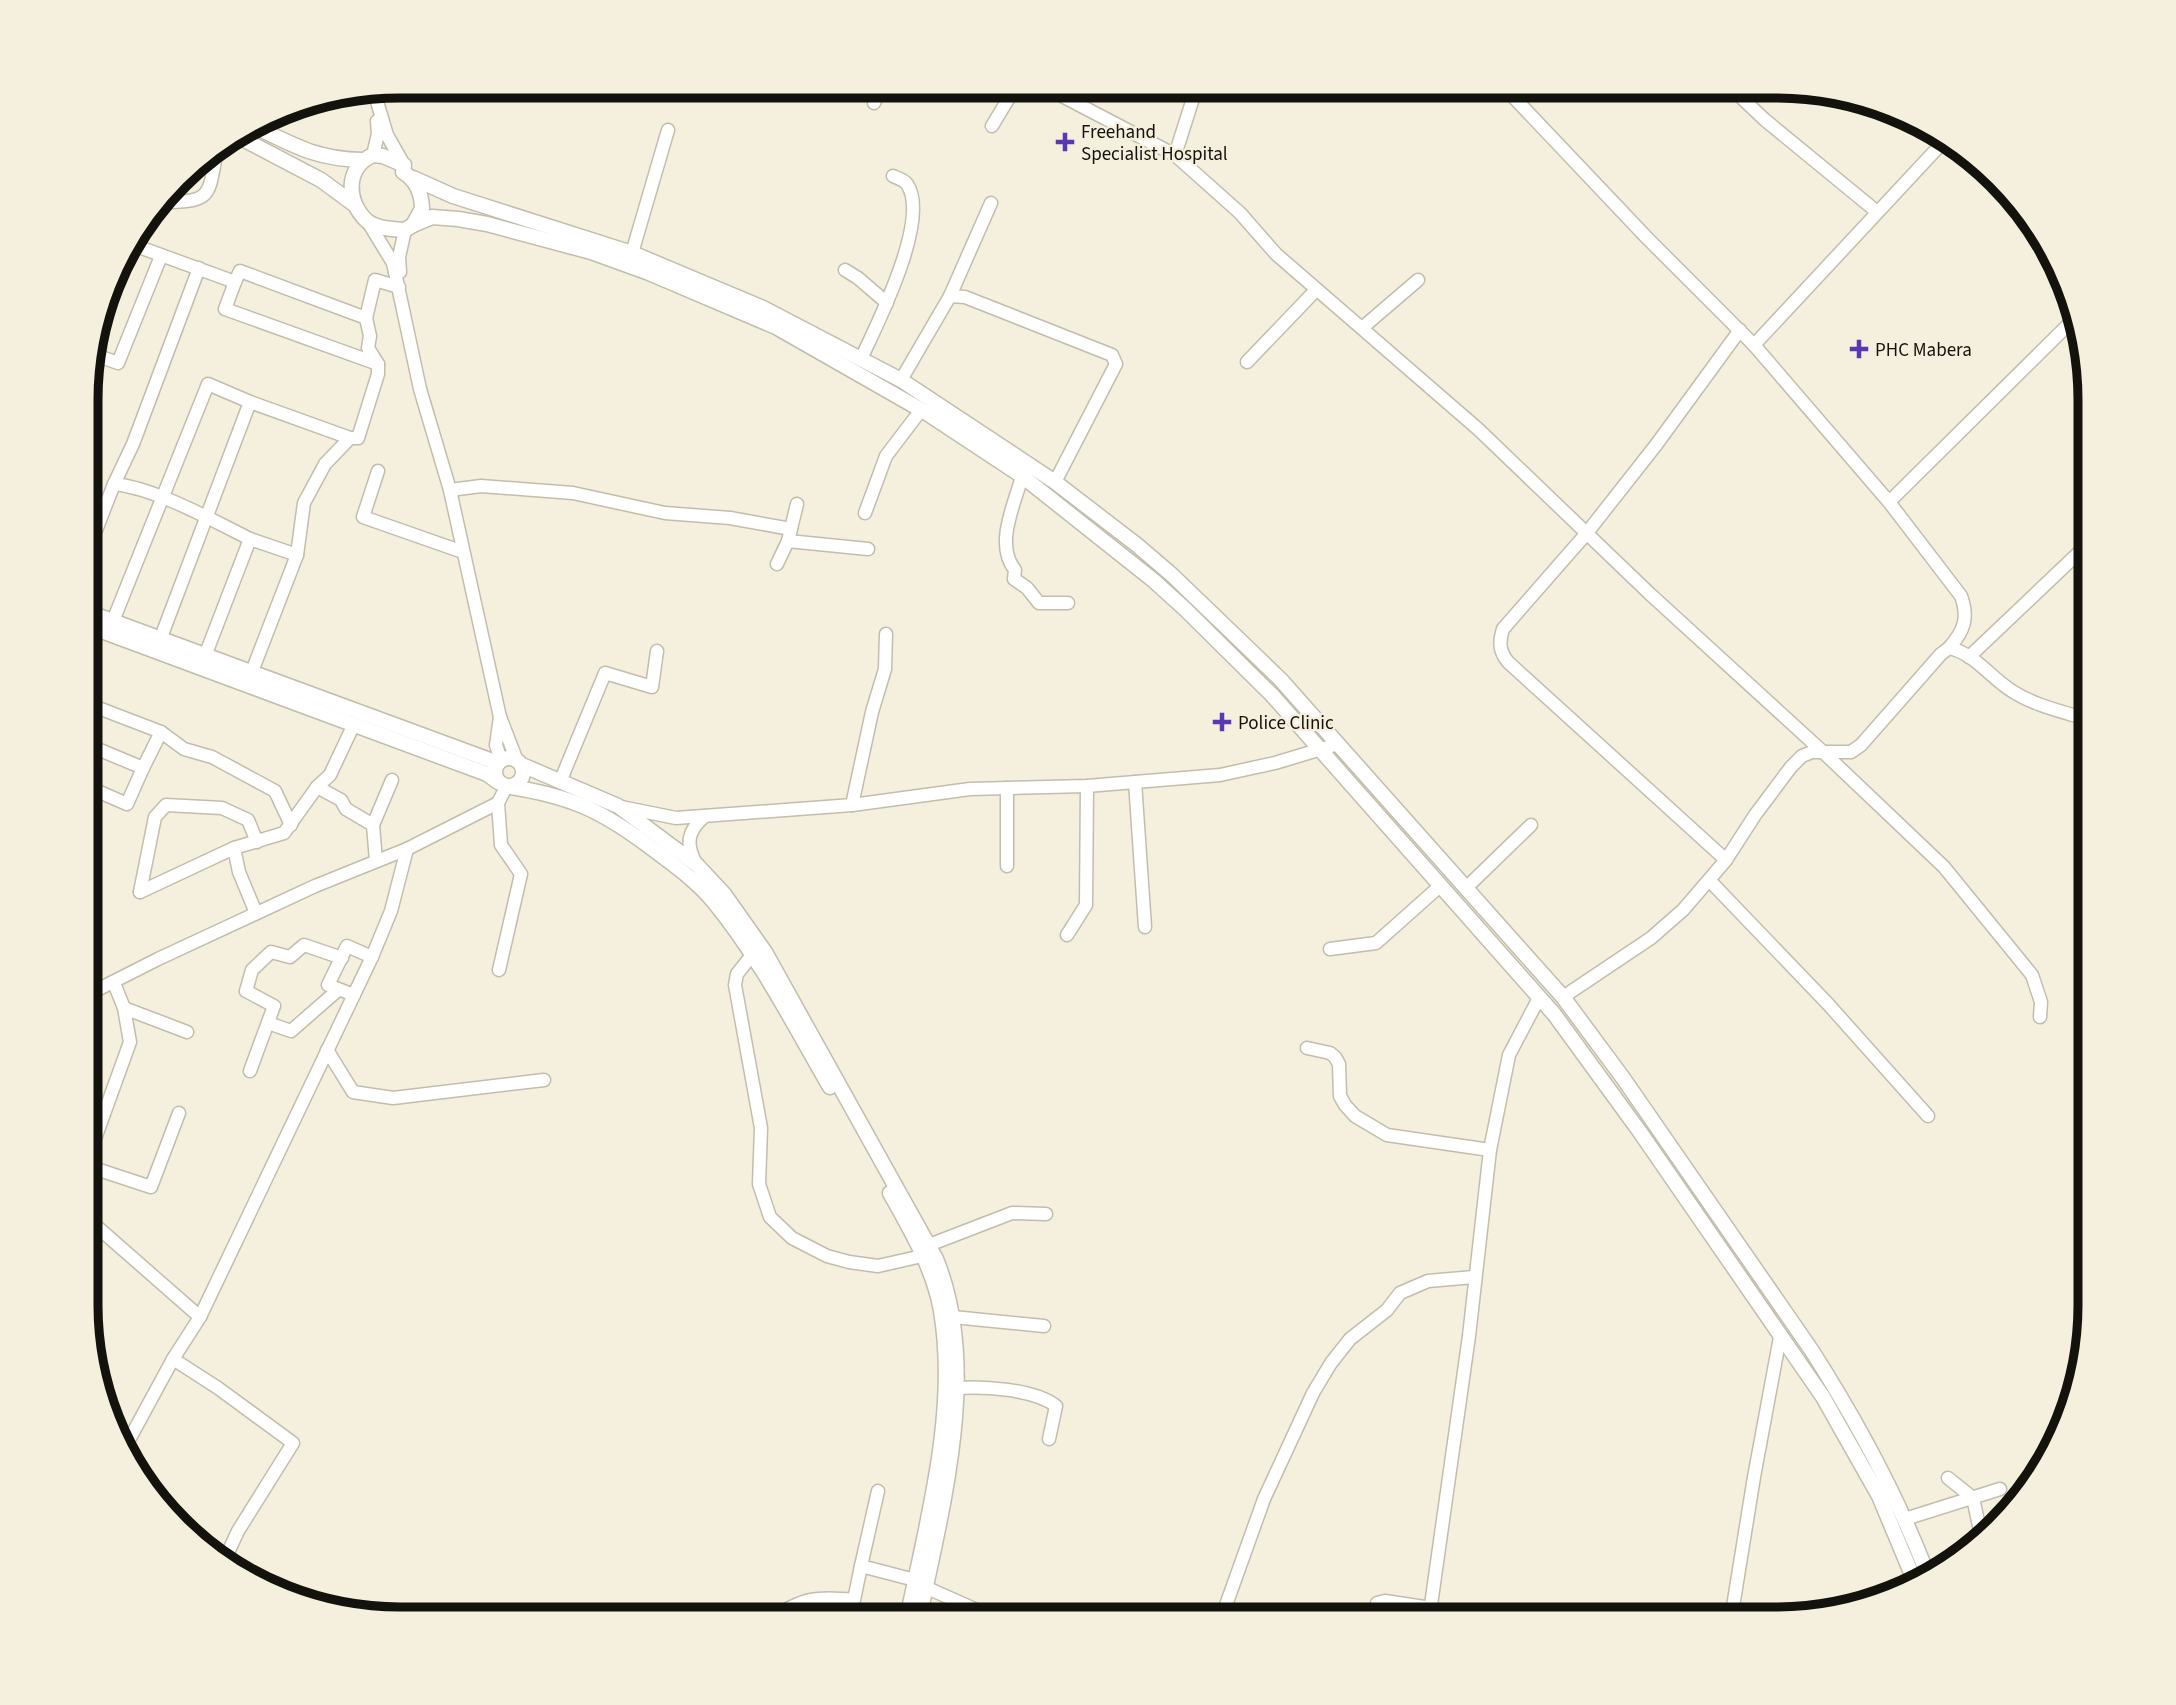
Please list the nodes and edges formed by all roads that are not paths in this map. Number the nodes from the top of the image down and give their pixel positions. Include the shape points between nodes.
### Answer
1 (876, 98) edge
2 (1009, 98) edge
3 (1066, 98) edge
4 (1072, 98) edge
5 (1193, 98) edge
6 (1514, 98) edge
7 (1741, 98) edge
8 (376, 99) edge
9 (375, 100) edge
10 (1073, 102) junction
11 (874, 103) dead end
12 (992, 126) dead end
13 (264, 130) edge
14 (668, 130) dead end
15 (245, 140) edge
16 (1939, 146) edge
17 (1175, 155) junction
18 (367, 158) junction
19 (215, 161) edge
20 (404, 165) junction
21 (893, 176) dead end
22 (413, 178) junction
23 (172, 202) edge
24 (991, 203) dead end
25 (356, 206) junction
26 (1876, 211) junction
27 (368, 222) junction
28 (409, 227) junction
29 (139, 247) edge
30 (632, 253) junction
31 (161, 256) junction
32 (199, 268) junction
33 (845, 271) dead end
34 (1418, 280) dead end
35 (235, 282) junction
36 (399, 287) junction
37 (1316, 290) junction
38 (950, 296) junction
39 (887, 303) junction
40 (366, 318) junction
41 (2069, 324) edge
42 (1362, 328) junction
43 (1740, 330) junction
44 (1754, 345) junction
45 (101, 357) edge
46 (861, 359) junction
47 (1247, 362) dead end
48 (378, 364) junction
49 (901, 380) junction
50 (250, 402) junction
51 (921, 410) junction
52 (350, 438) junction
53 (378, 471) dead end
54 (1022, 476) junction
55 (1055, 482) junction
56 (114, 484) junction
57 (450, 490) junction
58 (162, 499) junction
59 (1889, 502) junction
60 (797, 504) dead end
61 (865, 513) dead end
62 (206, 517) junction
63 (98, 525) edge
64 (1586, 534) junction
65 (789, 535) junction
66 (250, 539) junction
67 (867, 549) dead end
68 (463, 552) junction
69 (2078, 553) edge
70 (298, 555) junction
71 (777, 564) dead end
72 (1068, 603) dead end
73 (98, 616) edge
74 (113, 621) junction
75 (98, 630) edge
76 (886, 634) dead end
77 (160, 640) junction
78 (1949, 648) junction
79 (657, 651) dead end
80 (205, 656) junction
81 (1969, 657) junction
82 (251, 674) junction
83 (98, 708) edge
84 (2078, 716) edge
85 (500, 717) junction
86 (354, 724) junction
87 (161, 732) junction
88 (1338, 744) junction
89 (1320, 748) junction
90 (98, 749) edge
91 (1823, 751) junction
92 (499, 761) junction
93 (520, 763) junction
94 (143, 768) junction
95 (392, 780) dead end
96 (560, 782) junction
97 (1135, 782) junction
98 (505, 785) junction
99 (1087, 786) junction
100 (317, 787) junction
101 (1007, 788) junction
102 (98, 791) edge
103 (498, 803) junction
104 (852, 805) junction
105 (618, 806) junction
106 (705, 816) junction
107 (291, 825) junction
108 (373, 825) junction
109 (1531, 825) dead end
110 (257, 842) junction
111 (234, 848) junction
112 (407, 849) junction
113 (1726, 860) junction
114 (376, 861) junction
115 (697, 865) junction
116 (1007, 866) dead end
117 (1710, 881) junction
118 (1440, 886) junction
119 (1466, 888) junction
120 (256, 913) junction
121 (1145, 927) dead end
122 (1067, 935) dead end
123 (1330, 949) dead end
124 (752, 955) junction
125 (342, 957) junction
126 (372, 957) junction
127 (499, 970) dead end
128 (114, 983) junction
129 (98, 990) edge
130 (338, 990) junction
131 (354, 995) junction
132 (1539, 998) junction
133 (1563, 998) junction
134 (124, 1008) junction
135 (2040, 1017) dead end
136 (268, 1023) junction
137 (187, 1032) dead end
138 (1307, 1048) dead end
139 (327, 1050) junction
140 (250, 1071) dead end
141 (544, 1080) dead end
142 (179, 1112) dead end
143 (1927, 1116) dead end
144 (98, 1132) edge
145 (1490, 1150) junction
146 (98, 1167) edge
147 (1046, 1214) dead end
148 (98, 1227) edge
149 (925, 1251) junction
150 (1474, 1277) junction
151 (200, 1317) junction
152 (953, 1317) junction
153 (1044, 1326) dead end
154 (1780, 1337) junction
155 (173, 1359) junction
156 (956, 1388) junction
157 (129, 1439) edge
158 (1049, 1439) dead end
159 (1948, 1478) dead end
160 (2000, 1489) dead end
161 (878, 1491) dead end
162 (1973, 1498) junction
163 (1905, 1519) junction
164 (1980, 1528) edge
165 (228, 1553) edge
166 (861, 1566) junction
167 (1925, 1568) edge
168 (1912, 1575) edge
169 (920, 1583) junction
170 (1377, 1603) dead end
171 (790, 1607) edge
172 (911, 1607) edge
173 (919, 1607) edge
174 (971, 1607) edge
175 (1225, 1607) edge
176 (1408, 1607) edge
177 (1431, 1607) edge
178 (1733, 1607) edge

1 - 11 street
2 - 12 street
3 - 10 street
4 - 10 street
5 - 17 street
6 - 43 street
7 - 26 street
8 - 20 street via 387,135
9 - 18 street via 378,134
10 - 17 street
13 - 18 main road via 313,154
14 - 30 street
15 - 25 main road via 321,180
16 - 26 street
17 - 37 street
18 - 20 main road via 383,156
18 - 25 main road via 356,167 352,182
19 - 23 street via 209,190 200,199
20 - 22 main road via 403,172
21 - 39 street via 906,182 911,218 903,265
22 - 28 main road via 422,201 420,214
22 - 30 main road via 453,196
24 - 38 street
25 - 27 main road
26 - 44 street
27 - 28 main road via 379,227
27 - 36 street via 393,263
28 - 36 street via 399,257
28 - 51 main road via 432,218 486,224 649,273 776,327
29 - 31 street
30 - 46 main road via 763,308
31 - 32 street
31 - 45 street via 118,363
32 - 35 street
32 - 56 street via 134,444
33 - 39 street
34 - 42 street
35 - 40 street via 240,271
35 - 48 street via 225,309
36 - 40 street via 375,279
36 - 57 street via 420,389
37 - 42 street
37 - 47 street
38 - 49 street
38 - 55 street via 965,297 1112,355 1116,364
39 - 46 street
40 - 48 street via 369,348
41 - 59 street
42 - 64 street via 1478,429
43 - 44 street
43 - 64 street
44 - 59 street
46 - 49 main road
48 - 52 street via 358,438
49 - 55 main road
50 - 52 street
50 - 58 street via 208,384
50 - 62 street
51 - 54 main road
51 - 61 street via 886,456
52 - 70 street via 326,464 304,503
53 - 68 street via 363,517
54 - 72 street via 1004,548 1015,570 1014,579 1039,603
54 - 89 main road via 1185,609
55 - 88 main road via 1172,575 1280,679
56 - 58 street
56 - 63 street
57 - 65 street via 481,486 573,493 665,513 730,518
57 - 68 street
58 - 62 street
58 - 74 street
59 - 78 street via 1961,596 1966,622
60 - 65 street
62 - 66 street
62 - 77 street
64 - 91 street
64 - 113 street via 1503,629 1502,655
65 - 67 street
65 - 71 street
66 - 70 street
66 - 80 street
68 - 85 street
69 - 81 street
70 - 82 street
73 - 74 main road
74 - 77 main road
75 - 86 main road
76 - 104 street via 884,669
77 - 80 main road
78 - 81 street
78 - 91 street via 1861,746 1841,754
79 - 96 street via 652,688 605,673
80 - 82 main road
81 - 84 street via 2031,702
82 - 92 main road
83 - 87 street
85 - 92 street
85 - 93 street
86 - 98 main road
86 - 100 street via 330,775
87 - 94 street
87 - 107 street via 184,749 212,757 275,791
88 - 89 street
88 - 119 main road
89 - 97 street via 1220,775
89 - 118 main road
90 - 94 street
91 - 113 street via 1802,756 1791,767
91 - 135 street via 1944,867 2032,975 2041,1002
92 - 93 main road via 508,758
92 - 98 main road via 495,771
93 - 96 main road
93 - 98 main road via 523,779
94 - 102 street via 127,804
95 - 108 street
96 - 105 main road
97 - 99 street
97 - 121 street
98 - 103 street
98 - 124 main road via 564,797 617,822 693,881
99 - 101 street
99 - 122 street via 1086,905
100 - 107 street
100 - 108 street
101 - 104 street
101 - 116 street
103 - 112 street
103 - 127 street via 501,845 521,874
104 - 106 street
105 - 106 street via 668,817
105 - 115 main road
106 - 115 street via 688,840
107 - 110 street via 284,833
108 - 114 street
109 - 119 street
110 - 111 street
110 - 111 street via 248,820 222,807 166,804 155,817 140,892
111 - 120 street
112 - 114 street
112 - 126 street via 391,911
113 - 117 street
114 - 120 street
115 - 149 main road via 765,951
117 - 133 street via 1651,938
117 - 143 street
118 - 123 street via 1376,943
118 - 132 main road
119 - 133 main road
120 - 128 street
124 - 149 main road
124 - 149 street via 737,974 735,985 761,1128 759,1184 770,1217 792,1238 849,1262 878,1266
125 - 126 street via 347,946
125 - 130 street via 328,985
125 - 136 street via 304,945 290,957 271,952 252,970 246,991 274,1006
126 - 131 street
128 - 129 street
128 - 134 street
130 - 131 street
130 - 136 street via 292,1031
131 - 139 street
132 - 145 street via 1509,1055
132 - 154 main road via 1640,1132
133 - 163 main road via 1812,1351 1893,1490
134 - 137 street
134 - 144 street via 130,1042
136 - 140 street
138 - 145 street via 1335,1057 1345,1105 1387,1136
139 - 141 street via 353,1092 393,1098
139 - 151 street
142 - 146 street via 151,1187
145 - 150 street
147 - 149 street via 1012,1213
148 - 151 street
149 - 152 main road via 946,1284
149 - 169 main road via 941,1310 945,1365 942,1430
150 - 175 street via 1428,1281 1400,1293 1331,1363 1264,1499
150 - 177 street
151 - 155 street
152 - 153 street
152 - 156 main road
154 - 168 main road via 1855,1451
154 - 178 street
155 - 157 street
155 - 165 street via 293,1443
156 - 158 street via 983,1386 1052,1403 1056,1406
156 - 169 main road via 952,1442
159 - 162 street
160 - 162 street
161 - 166 street
162 - 163 street
162 - 164 street
163 - 167 main road
166 - 169 street
166 - 171 street via 854,1600 822,1597
169 - 172 main road
169 - 173 main road
169 - 174 street
170 - 176 street

